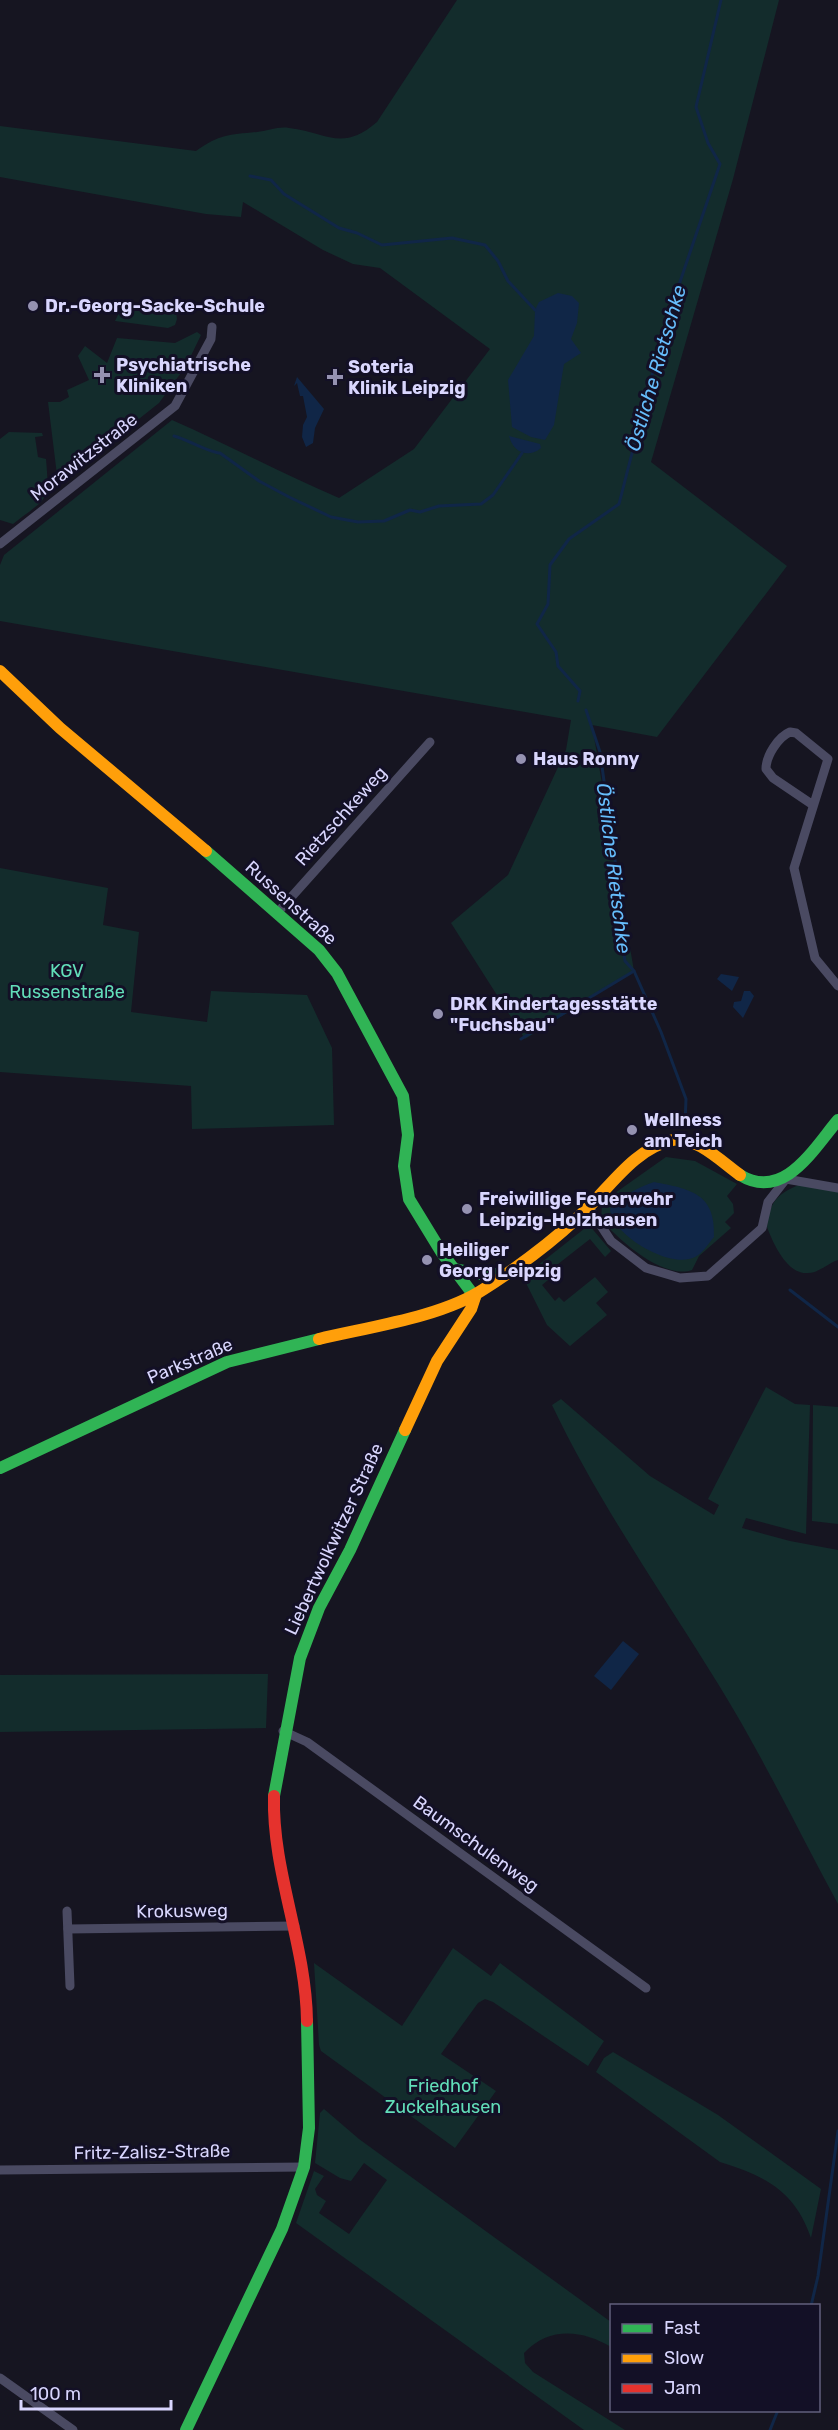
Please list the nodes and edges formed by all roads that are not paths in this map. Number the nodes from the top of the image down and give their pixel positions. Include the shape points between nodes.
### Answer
1 (212, 327) dead end
2 (0, 544) edge
3 (0, 671) edge
4 (430, 742) dead end
5 (813, 805) junction
6 (278, 912) junction
7 (838, 986) edge
8 (838, 1120) edge
9 (786, 1179) junction
10 (838, 1188) edge
11 (588, 1206) junction
12 (453, 1269) junction
13 (505, 1274) junction
14 (475, 1297) junction
15 (0, 1468) edge
16 (284, 1731) junction
17 (67, 1911) dead end
18 (295, 1926) junction
19 (68, 1929) junction
20 (70, 1986) dead end
21 (646, 1988) dead end
22 (304, 2167) junction
23 (0, 2170) edge
24 (0, 2378) edge
25 (74, 2430) edge
26 (186, 2430) edge

1 - 2 street, Morawitzstraße via 211,339 175,406
3 - 6 street, Russenstraße via 60,728
4 - 6 street, Rietzschkeweg
5 - 5 street via 828,759 790,732 769,756 766,769
5 - 7 street via 794,868 816,958
6 - 12 street, Russenstraße via 319,950 337,973 403,1096 408,1135 404,1166 409,1199
8 - 9 street
9 - 10 street
9 - 11 street via 752,1181 680,1138 654,1148
9 - 11 street via 768,1202 762,1228 708,1276 680,1278 653,1272 609,1238
11 - 13 street via 577,1219
12 - 13 street
12 - 14 street, Russenstraße
13 - 14 street
14 - 15 street, Parkstraße via 226,1362
14 - 16 street, Liebertwolkwitzer Straße via 437,1361 319,1608 300,1658
16 - 18 street, Liebertwolkwitzer Straße via 274,1785 273,1821
16 - 21 street, Baumschulenweg via 307,1742
17 - 19 street
18 - 19 street, Krokusweg
18 - 22 street, Liebertwolkwitzer Straße via 307,1995 309,2128
19 - 20 street
22 - 23 street, Fritz-Zalisz-Straße
22 - 26 street, Liebertwolkwitzer Straße via 282,2229
24 - 25 street

